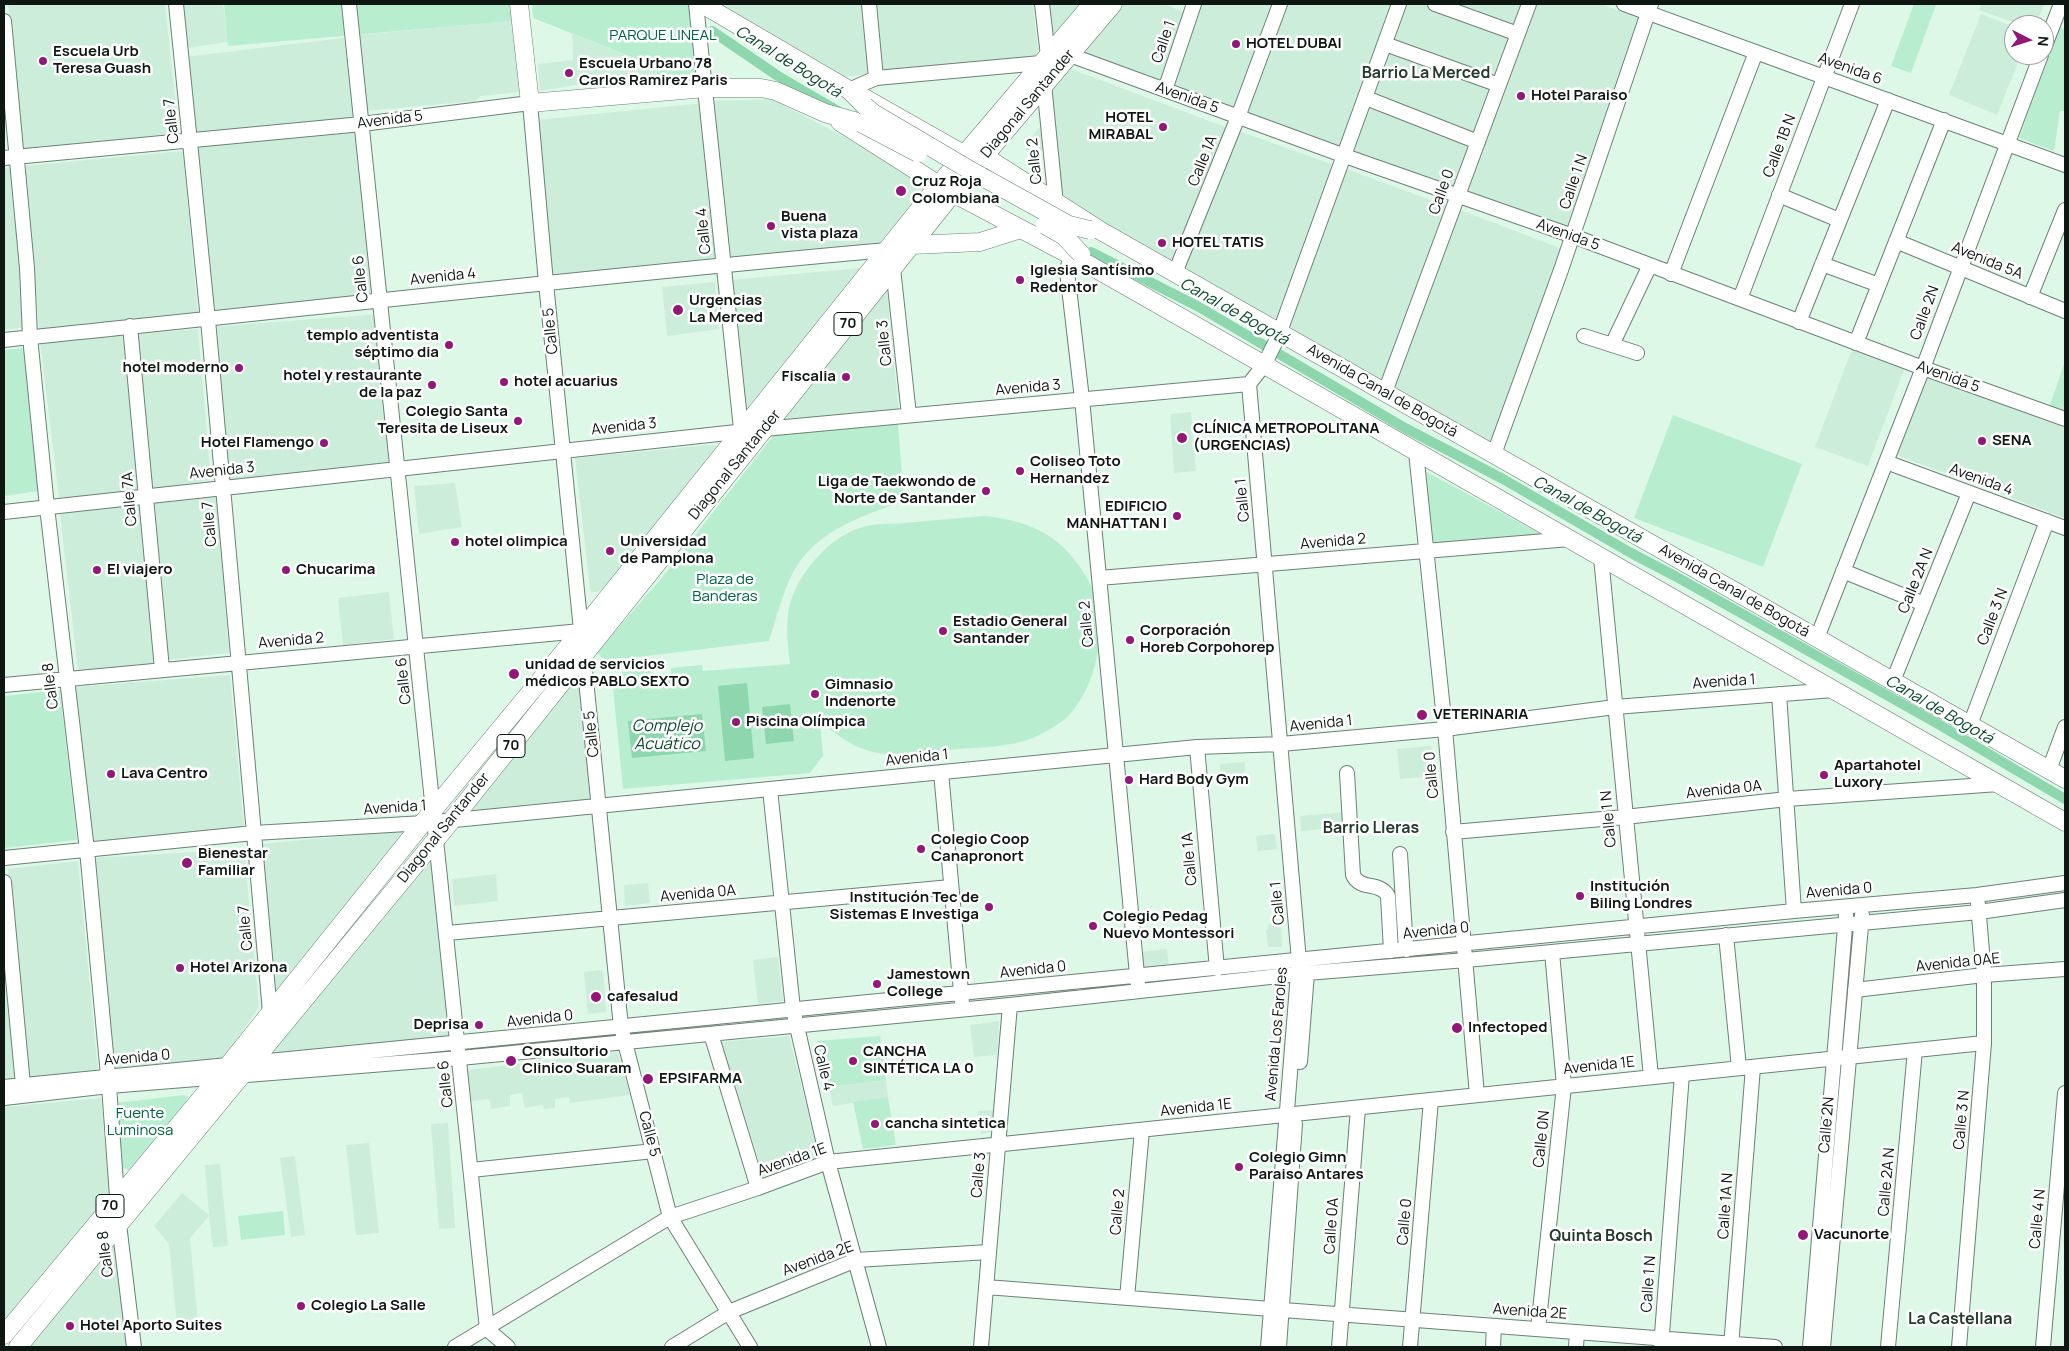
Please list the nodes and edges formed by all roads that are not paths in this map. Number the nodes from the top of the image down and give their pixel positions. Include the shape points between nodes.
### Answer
1 (176, 4) edge
2 (349, 4) edge
3 (520, 4) edge
4 (696, 4) edge
5 (702, 4) edge
6 (869, 4) edge
7 (1042, 4) edge
8 (1092, 4) edge
9 (1113, 4) edge
10 (1194, 4) edge
11 (1280, 4) edge
12 (1399, 4) edge
13 (1435, 4) edge
14 (1529, 4) edge
15 (1624, 4) edge
16 (1852, 4) edge
17 (2061, 4) edge
18 (1650, 8) edge
19 (4, 22) edge
20 (2054, 22) edge
21 (1518, 34) junction
22 (1385, 44) junction
23 (1756, 52) junction
24 (1070, 55) junction
25 (1045, 60) junction
26 (2037, 65) edge
27 (1824, 76) junction
28 (876, 78) junction
29 (1044, 84) junction
30 (1499, 85) junction
31 (706, 88) junction
32 (849, 90) junction
33 (1165, 90) junction
34 (776, 91) joint
35 (1366, 98) junction
36 (1888, 100) junction
37 (530, 103) junction
38 (825, 112) junction
39 (863, 114) junction
40 (1238, 117) junction
41 (1944, 120) junction
42 (362, 124) junction
43 (190, 140) junction
44 (1478, 142) junction
45 (2007, 143) junction
46 (965, 154) junction
47 (984, 156) junction
48 (1345, 156) junction
49 (18, 157) junction
50 (4, 158) edge
51 (2065, 164) edge
52 (946, 189) junction
53 (1779, 195) junction
54 (1458, 196) junction
55 (1056, 204) junction
56 (2065, 210) edge
57 (1839, 220) junction
58 (1021, 230) junction
59 (1096, 230) junction
60 (1572, 236) junction
61 (1896, 242) junction
62 (911, 245) junction
63 (886, 250) junction
64 (1081, 259) junction
65 (724, 264) junction
66 (1822, 264) junction
67 (1650, 265) junction
68 (893, 268) junction
69 (1959, 268) junction
70 (1175, 273) junction
71 (1672, 274) junction
72 (546, 283) junction
73 (1879, 285) junction
74 (2030, 297) junction
75 (1740, 299) junction
76 (380, 300) junction
77 (2065, 311) edge
78 (208, 320) junction
79 (1799, 322) junction
80 (130, 326) junction
81 (1279, 335) junction
82 (1584, 336) dead end
83 (30, 337) junction
84 (4, 340) edge
85 (1856, 343) junction
86 (1612, 345) junction
87 (1637, 353) dead end
88 (1265, 362) junction
89 (1923, 368) junction
90 (1249, 384) junction
91 (1385, 392) junction
92 (1082, 399) junction
93 (909, 415) junction
94 (2065, 419) edge
95 (764, 429) junction
96 (741, 431) junction
97 (564, 450) junction
98 (1416, 452) junction
99 (1494, 454) junction
100 (743, 455) junction
101 (1886, 462) junction
102 (399, 468) junction
103 (223, 488) junction
104 (1969, 493) junction
105 (146, 496) junction
106 (47, 507) junction
107 (4, 512) edge
108 (2047, 521) junction
109 (2065, 528) edge
110 (1570, 539) junction
111 (1426, 551) junction
112 (1601, 557) junction
113 (1265, 564) junction
114 (1843, 572) junction
115 (1099, 578) junction
116 (1924, 604) junction
117 (581, 630) junction
118 (1817, 638) junction
119 (417, 645) junction
120 (584, 654) junction
121 (238, 662) junction
122 (162, 669) junction
123 (67, 679) junction
124 (1893, 681) junction
125 (4, 685) edge
126 (1834, 690) junction
127 (1779, 694) junction
128 (1615, 707) junction
129 (1970, 725) junction
130 (2065, 727) edge
131 (1445, 729) junction
132 (1281, 744) junction
133 (1197, 747) junction
134 (1116, 755) junction
135 (2049, 770) junction
136 (941, 772) junction
137 (1347, 773) dead end
138 (2065, 779) edge
139 (1999, 784) junction
140 (770, 789) junction
141 (1787, 799) junction
142 (600, 805) junction
143 (1625, 817) junction
144 (436, 822) junction
145 (2065, 822) edge
146 (1453, 832) junction
147 (254, 833) junction
148 (87, 850) junction
149 (1400, 854) dead end
150 (4, 858) edge
151 (4, 882) edge
152 (2065, 883) edge
153 (952, 887) junction
154 (1978, 895) junction
155 (2065, 900) edge
156 (781, 903) junction
157 (1862, 906) junction
158 (1847, 907) junction
159 (1794, 911) junction
160 (1979, 912) junction
161 (610, 918) junction
162 (1861, 922) junction
163 (1846, 923) junction
164 (1635, 927) junction
165 (447, 933) junction
166 (1726, 935) junction
167 (1464, 944) junction
168 (1637, 944) junction
169 (1406, 950) junction
170 (1391, 951) junction
171 (1552, 952) junction
172 (1466, 960) junction
173 (1217, 969) junction
174 (1301, 969) junction
175 (2065, 969) edge
176 (1984, 975) junction
177 (1137, 976) junction
178 (1855, 990) junction
179 (1139, 991) junction
180 (961, 994) junction
181 (1010, 1006) junction
182 (793, 1009) junction
183 (962, 1010) junction
184 (270, 1012) junction
185 (797, 1025) junction
186 (621, 1027) junction
187 (711, 1034) junction
188 (625, 1042) junction
189 (1984, 1043) junction
190 (1915, 1050) junction
191 (459, 1051) junction
192 (1849, 1057) junction
193 (1834, 1059) junction
194 (1746, 1068) junction
195 (246, 1070) junction
196 (222, 1072) junction
197 (1682, 1074) junction
198 (1651, 1077) junction
199 (108, 1082) junction
200 (23, 1085) junction
201 (1564, 1086) junction
202 (4, 1087) edge
203 (2065, 1094) edge
204 (1477, 1095) junction
205 (4, 1098) edge
206 (1431, 1100) junction
207 (1358, 1108) junction
208 (1291, 1114) junction
209 (1142, 1130) junction
210 (998, 1144) junction
211 (654, 1151) junction
212 (828, 1162) junction
213 (471, 1170) junction
214 (758, 1188) junction
215 (117, 1197) junction
216 (670, 1217) junction
217 (2059, 1221) edge
218 (119, 1224) junction
219 (989, 1252) junction
220 (856, 1260) junction
221 (986, 1287) junction
222 (1127, 1298) junction
223 (1277, 1309) junction
224 (729, 1312) junction
225 (1342, 1314) junction
226 (1413, 1320) junction
227 (1494, 1326) junction
228 (488, 1329) junction
229 (1538, 1329) junction
230 (1577, 1332) junction
231 (4, 1335) edge
232 (1661, 1343) edge
233 (1731, 1346) edge
234 (18, 1347) edge
235 (134, 1347) edge
236 (455, 1347) edge
237 (508, 1347) edge
238 (672, 1347) edge
239 (750, 1347) edge
240 (879, 1347) edge
241 (981, 1347) edge
242 (1268, 1347) edge
243 (1279, 1347) edge
244 (1339, 1347) edge
245 (1410, 1347) edge
246 (1493, 1347) edge
247 (1576, 1347) edge
248 (1775, 1347) edge
249 (1810, 1347) edge
250 (1823, 1347) edge
251 (1888, 1347) edge
252 (1959, 1347) edge
253 (2043, 1347) edge

1 - 43 street, Calle 7
2 - 42 street, Calle 6
3 - 37 main road, Calle 5
4 - 31 street, Calle 4
5 - 32 main road, Avenida Canal de Bogotá
6 - 28 street
7 - 25 street
8 - 25 main road, Diagonal Santander / 70
9 - 24 main road, Diagonal Santander / 70
10 - 33 street, Calle 1
11 - 40 street, Calle 1A
12 - 22 street
13 - 21 street
14 - 21 street, Calle 0
15 - 18 street, Avenida 6
16 - 27 street, Calle 1B N
17 - 20 street
18 - 23 street, Avenida 6
18 - 60 street, Calle 1 N
19 - 49 street, Calle 8
21 - 30 street, Calle 0
22 - 30 street
22 - 35 street
23 - 27 street, Avenida 6
23 - 71 street
24 - 29 main road, Diagonal Santander / 70
24 - 33 street, Avenida 5
25 - 28 street
25 - 46 main road, Diagonal Santander / 70
26 - 45 street, Calle 2N
27 - 36 street, Avenida 6
27 - 53 street, Calle 1B N
28 - 32 street
29 - 47 main road, Diagonal Santander / 70
29 - 55 street, Calle 2
30 - 44 street, Calle 0
31 - 34 main road, Avenida 5
31 - 37 main road, Avenida 5
31 - 65 street, Calle 4
32 - 39 main road, Avenida Canal de Bogotá
32 - 46 main road
33 - 40 street, Avenida 5
34 - 38 main road, Avenida Canal de Bogotá
35 - 44 street
35 - 48 street
36 - 41 street, Avenida 6
36 - 57 street
37 - 42 street, Avenida 5
37 - 72 street, Calle 5
38 - 39 main road, Avenida Canal de Bogotá
38 - 52 main road
39 - 59 main road, Avenida Canal de Bogotá, bridge via 873,112 1069,225
39 - 64 main road, Avenida Canal de Bogotá, bridge via 868,125 1064,236
40 - 48 street, Avenida 5
40 - 70 street, Calle 1A
41 - 45 street, Avenida 6
41 - 61 street
42 - 43 street, Avenida 5
42 - 76 street, Calle 6
43 - 49 street, Avenida 5
43 - 78 street, Calle 7
44 - 54 street, Calle 0
45 - 51 street, Avenida 6
45 - 69 street, Calle 2N
46 - 52 main road, Diagonal Santander / 70
47 - 52 main road, Diagonal Santander / 70
47 - 55 main road
48 - 54 street, Avenida 5
48 - 81 street
49 - 50 street, Avenida 5
49 - 83 street, Calle 8 via 28,268
52 - 58 main road
52 - 62 main road, Diagonal Santander / 70
52 - 63 main road, Diagonal Santander / 70
53 - 57 street
53 - 75 street, Calle 1B N
54 - 60 street, Avenida 5
54 - 91 street, Calle 0
55 - 59 main road
56 - 74 street
57 - 66 street
58 - 62 main road via 980,242
58 - 64 main road
59 - 70 main road, Avenida Canal de Bogotá
60 - 67 street, Avenida 5
60 - 99 street, Calle 1 N
61 - 69 street, Avenida 5A
61 - 73 street
62 - 68 main road, Diagonal Santander / 70
63 - 65 street, Avenida 4
63 - 96 main road, Diagonal Santander / 70
64 - 88 main road, Avenida Canal de Bogotá
64 - 92 street, Calle 2 via 1066,271
65 - 72 street, Avenida 4
65 - 96 street, Calle 4
66 - 73 street
66 - 79 street
67 - 71 street, Avenida 5
67 - 86 street
68 - 93 street, Calle 3
68 - 95 main road, Diagonal Santander / 70
69 - 74 street, Avenida 5A
69 - 89 street, Calle 2N
70 - 81 main road, Avenida Canal de Bogotá
71 - 75 street, Avenida 5
72 - 76 street, Avenida 4
72 - 97 street, Calle 5
73 - 85 street
74 - 77 street, Avenida 5A
75 - 79 street, Avenida 5
76 - 78 street, Avenida 4
76 - 102 street, Calle 6
78 - 80 street, Avenida 4
78 - 103 street, Calle 7
79 - 85 street, Avenida 5
80 - 83 street, Avenida 4
80 - 105 street, Calle 7A
81 - 88 street
81 - 91 main road, Avenida Canal de Bogotá
82 - 86 street
83 - 84 street, Avenida 4
83 - 106 street, Calle 8
85 - 89 street, Avenida 5
86 - 87 street
88 - 90 street
88 - 98 main road, Avenida Canal de Bogotá
89 - 94 street, Avenida 5
89 - 101 street, Calle 2N
90 - 92 street, Avenida 3
90 - 113 street, Calle 1
91 - 99 main road, Avenida Canal de Bogotá
92 - 93 street, Avenida 3
92 - 115 street, Calle 2
93 - 95 street, Avenida 3
95 - 96 street, Avenida 3
95 - 100 main road, Diagonal Santander / 70
96 - 97 street, Avenida 3
96 - 100 street, Calle 4
96 - 117 main road, Diagonal Santander / 70
97 - 102 street, Avenida 3
97 - 117 street, Calle 5
98 - 110 main road, Avenida Canal de Bogotá
98 - 111 street, Calle 0
99 - 118 main road, Avenida Canal de Bogotá
100 - 120 main road, Diagonal Santander / 70
101 - 104 street, Avenida 4
101 - 114 street, Calle 2N
102 - 103 street, Avenida 3
102 - 119 street, Calle 6
103 - 105 street, Avenida 3
103 - 121 street, Calle 7
104 - 108 street, Avenida 4
104 - 116 street, Calle 2A N
105 - 106 street, Avenida 3
105 - 122 street, Calle 7A
106 - 107 street, Avenida 3
106 - 123 street, Calle 8
108 - 109 street, Avenida 4
108 - 129 street, Calle 3 N
110 - 111 street, Avenida 2
110 - 112 main road, Avenida Canal de Bogotá
111 - 113 street, Avenida 2
111 - 131 street, Calle 0
112 - 126 main road, Avenida Canal de Bogotá
112 - 128 street, Calle 1 N
113 - 115 street, Avenida 2
113 - 132 street, Calle 1
114 - 116 street
114 - 118 street, Calle 2N
115 - 134 street, Calle 2
116 - 124 street, Calle 2A N
117 - 119 street, Avenida 2
117 - 120 street, Calle 5
117 - 144 main road, Diagonal Santander / 70
118 - 124 main road, Avenida Canal de Bogotá
119 - 121 street, Avenida 2
119 - 144 street, Calle 6
120 - 142 street, Calle 5
120 - 144 main road, Diagonal Santander / 70
121 - 122 street, Avenida 2
121 - 147 street, Calle 7
122 - 123 street, Avenida 2
123 - 125 street, Avenida 2
123 - 148 street, Calle 8
124 - 129 main road, Avenida Canal de Bogotá
126 - 127 street, Avenida 1
126 - 139 main road, Avenida Canal de Bogotá
127 - 128 street, Avenida 1
127 - 141 street
128 - 131 street, Avenida 1
128 - 143 street, Calle 1 N
129 - 135 main road, Avenida Canal de Bogotá
130 - 135 street
131 - 132 street, Avenida 1
131 - 146 street, Calle 0
132 - 133 street, Avenida 1
132 - 174 street, Calle 1
133 - 134 street, Avenida 1
133 - 173 street, Calle 1A
134 - 136 street, Avenida 1
134 - 177 street, Calle 2
135 - 138 main road, Avenida Canal de Bogotá
136 - 140 street, Avenida 1
136 - 153 street
137 - 170 street via 1353,875 1356,881 1380,887 1388,896
139 - 141 street, Avenida 0A
139 - 145 main road, Avenida Canal de Bogotá
140 - 142 street, Avenida 1
140 - 156 street, Calle 4
141 - 143 street, Avenida 0A
141 - 159 street
142 - 144 street, Avenida 1
142 - 161 street, Calle 5
143 - 146 street, Avenida 0A
143 - 164 street, Calle 1 N
144 - 147 street, Avenida 1
144 - 165 street, Calle 6
144 - 184 main road, Diagonal Santander / 70
144 - 195 main road, Diagonal Santander / 70
146 - 167 street, Calle 0
147 - 148 street, Avenida 1
147 - 184 street, Calle 7
148 - 150 street, Avenida 1
148 - 199 street, Calle 8
149 - 169 street
151 - 200 street
152 - 154 street, Avenida 0
153 - 156 street, Avenida 0A
153 - 180 street
154 - 157 street, Avenida 0
154 - 160 street, Calle 3 N
155 - 160 street, Avenida 0
156 - 161 street, Avenida 0A
156 - 182 street, Calle 4
157 - 158 street, Avenida 0
157 - 162 street, Calle 2N
158 - 159 street, Avenida 0
158 - 163 street, Calle 2N
159 - 164 street, Avenida 0
160 - 162 street, Avenida 0
160 - 176 street, Calle 3 N
161 - 165 street, Avenida 0A
161 - 186 street, Calle 5
162 - 163 street, Avenida 0
162 - 178 street, Calle 2N
163 - 166 street, Avenida 0
163 - 193 street, Calle 2N
164 - 167 street, Avenida 0
164 - 168 street, Calle 1 N
165 - 191 street, Calle 6
166 - 168 street, Avenida 0
166 - 194 street, Calle 1A N
167 - 169 street, Avenida 0
167 - 172 street, Calle 0
168 - 171 street, Avenida 0
168 - 198 street, Calle 1 N
169 - 170 street, Avenida 0
170 - 174 street, Avenida 0
171 - 172 street, Avenida 0
171 - 201 street, Calle 0N
172 - 174 street, Avenida 0
172 - 204 street, Calle 0
173 - 174 street, Avenida 0
173 - 177 street, Avenida 0
174 - 179 street, Avenida 0
174 - 208 street, Avenida Los Faroles
175 - 176 street, Avenida 0AE
176 - 178 street, Avenida 0AE
176 - 189 street, Calle 3 N
177 - 179 street, Calle 2
177 - 180 street, Avenida 0
178 - 192 street, Calle 2N
179 - 181 street, Avenida 0
180 - 182 street, Avenida 0
180 - 183 street
181 - 183 street, Avenida 0
181 - 210 street, Calle 3
182 - 185 street, Calle 4
182 - 186 street, Avenida 0
183 - 185 street, Avenida 0
184 - 196 main road, Diagonal Santander / 70
185 - 187 street, Avenida 0
185 - 212 street, Calle 4
186 - 188 street, Calle 5
186 - 191 street, Avenida 0
187 - 188 street, Avenida 0
187 - 214 street
188 - 191 street, Avenida 0
188 - 211 street, Calle 5
189 - 190 street, Avenida 1E
189 - 252 street, Calle 3 N
190 - 192 street, Avenida 1E
190 - 251 street, Calle 2A N
191 - 195 street, Avenida 0
191 - 213 street, Calle 6
192 - 193 street, Avenida 1E
192 - 250 street, Calle 2N
193 - 194 street, Avenida 1E
193 - 249 street, Calle 2N
194 - 197 street, Avenida 1E
194 - 233 street, Calle 1A N
195 - 196 street, Avenida 0
195 - 218 main road, Diagonal Santander / 70
196 - 199 street, Avenida 0
196 - 215 main road, Diagonal Santander / 70
197 - 198 street, Avenida 1E
197 - 232 street, Calle 1 N
198 - 201 street, Avenida 1E
199 - 200 street, Avenida 0
199 - 205 street, Avenida 0
199 - 215 street, Calle 8
200 - 202 street, Avenida 0
201 - 204 street, Avenida 1E
201 - 229 street, Calle 0N
203 - 217 street, Calle 4 N
204 - 206 street, Avenida 1E
206 - 207 street, Avenida 1E
206 - 226 street, Calle 0
207 - 208 street, Avenida 1E
207 - 225 street, Calle 0A
208 - 209 street, Avenida 1E
208 - 223 street, Avenida Los Faroles
209 - 210 street, Avenida 1E
209 - 222 street, Calle 2
210 - 212 street, Avenida 1E
210 - 219 street, Calle 3
211 - 213 street
211 - 216 street, Calle 5
212 - 214 street, Avenida 1E
212 - 220 street, Calle 4
213 - 228 street, Calle 6
214 - 216 street, Avenida 1E
215 - 218 street, Calle 8
215 - 231 main road, Diagonal Santander / 70
216 - 224 street, Calle 5
216 - 228 street, Avenida 1E
217 - 253 street, Calle 4 N
218 - 234 main road, Diagonal Santander / 70
218 - 235 street, Calle 8
219 - 220 street, Avenida 2E
219 - 221 street, Calle 3
220 - 224 street, Avenida 2E
220 - 240 street, Calle 4
221 - 222 street, Avenida 2E
221 - 241 street, Calle 3
222 - 223 street, Avenida 2E
223 - 225 street, Avenida 2E
223 - 242 street, Avenida Los Faroles
223 - 243 street, Avenida Los Faroles
224 - 238 street, Avenida 2E
224 - 239 street, Calle 5
225 - 226 street, Avenida 2E
225 - 244 street, Calle 0A
226 - 227 street, Avenida 2E
226 - 245 street, Calle 0
227 - 229 street, Avenida 2E
227 - 246 street
228 - 236 street, Avenida 1E
228 - 237 street
229 - 230 street, Avenida 2E
230 - 232 street, Avenida 2E
230 - 247 street
232 - 233 street, Avenida 2E
233 - 248 street, Avenida 2E

